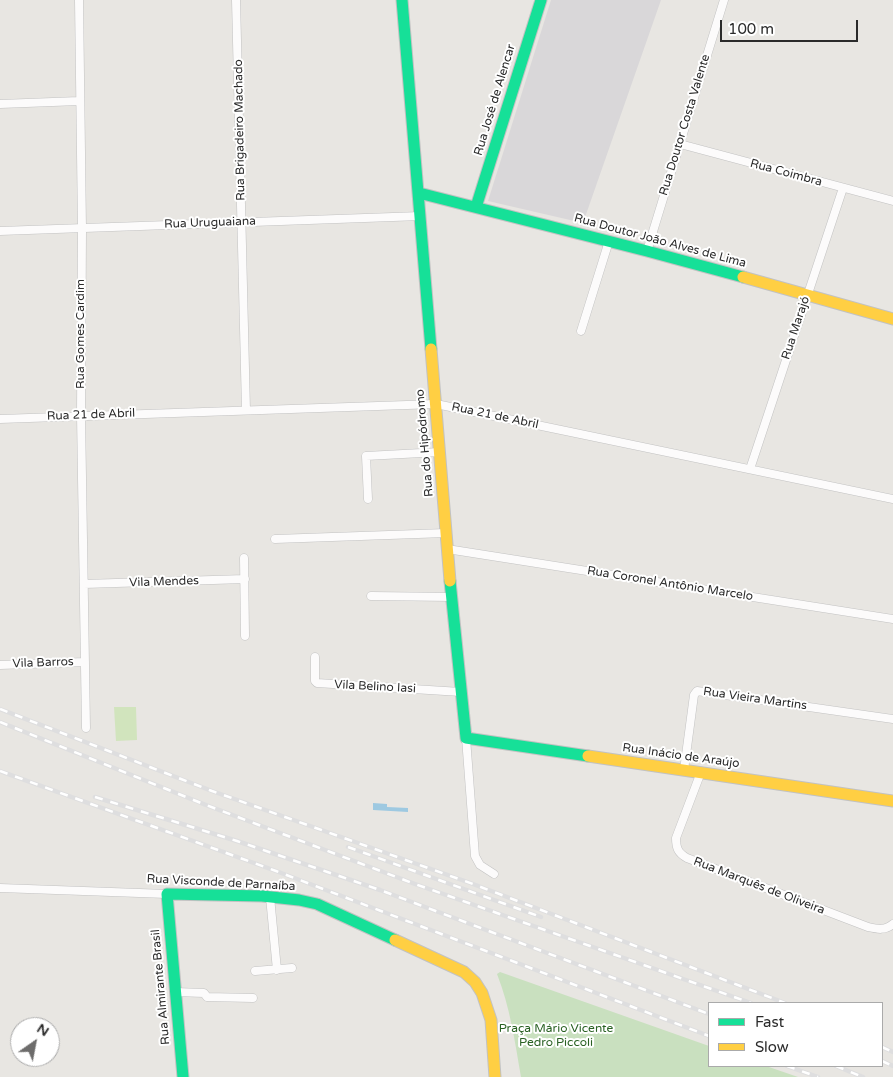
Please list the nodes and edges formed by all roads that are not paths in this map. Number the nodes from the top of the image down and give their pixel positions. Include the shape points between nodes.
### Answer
1 (79, 0) edge
2 (236, 0) edge
3 (402, 0) edge
4 (541, 0) edge
5 (724, 0) edge
6 (80, 100) junction
7 (0, 104) edge
8 (680, 144) junction
9 (843, 188) junction
10 (419, 193) junction
11 (893, 201) edge
12 (476, 207) junction
13 (421, 216) junction
14 (242, 222) junction
15 (82, 229) junction
16 (0, 231) edge
17 (609, 241) junction
18 (647, 251) junction
19 (807, 295) junction
20 (893, 319) edge
21 (581, 331) dead end
22 (436, 404) junction
23 (246, 410) junction
24 (81, 415) junction
25 (0, 419) edge
26 (440, 452) junction
27 (750, 469) junction
28 (368, 499) dead end
29 (893, 499) edge
30 (446, 533) junction
31 (275, 539) dead end
32 (448, 549) junction
33 (244, 558) dead end
34 (245, 579) junction
35 (84, 584) junction
36 (371, 596) dead end
37 (452, 597) junction
38 (893, 619) edge
39 (245, 636) dead end
40 (315, 657) dead end
41 (85, 662) junction
42 (0, 665) edge
43 (461, 692) junction
44 (893, 719) edge
45 (86, 728) dead end
46 (466, 738) junction
47 (684, 770) junction
48 (701, 772) junction
49 (893, 801) edge
50 (494, 874) dead end
51 (0, 888) edge
52 (167, 894) junction
53 (270, 897) junction
54 (893, 924) edge
55 (292, 968) dead end
56 (277, 970) junction
57 (255, 971) dead end
58 (175, 992) junction
59 (253, 998) dead end
60 (182, 1077) edge
61 (495, 1077) edge

1 - 6 street, Rua Gomes Cardim
2 - 14 street, Rua Brigadeiro Machado
3 - 10 street, Rua do Hipódromo
4 - 12 street, Rua José de Alencar
5 - 8 street, Rua Doutor Costa Valente
6 - 7 street
6 - 15 street, Rua Gomes Cardim
8 - 9 street, Rua Coimbra
8 - 18 street, Rua Doutor Costa Valente
9 - 11 street, Rua Coimbra
9 - 19 street, Rua Marajó
10 - 12 street, Rua Doutor João Alves de Lima
10 - 13 street, Rua do Hipódromo
12 - 17 street, Rua Doutor João Alves de Lima
13 - 14 street, Rua Uruguaiana
13 - 22 street, Rua do Hipódromo
14 - 15 street, Rua Uruguaiana
14 - 23 street, Rua Brigadeiro Machado
15 - 16 street, Rua Uruguaiana
15 - 24 street, Rua Gomes Cardim
17 - 18 street, Rua Doutor João Alves de Lima
17 - 21 street
18 - 19 street, Rua Doutor João Alves de Lima
19 - 20 street, Rua Doutor João Alves de Lima
19 - 27 street, Rua Marajó
22 - 23 street, Rua 21 de Abril
22 - 26 street, Rua do Hipódromo
22 - 27 street, Rua 21 de Abril
23 - 24 street, Rua 21 de Abril
24 - 25 street, Rua 21 de Abril
24 - 35 street, Rua Gomes Cardim
26 - 28 street via 366,456
26 - 30 street, Rua do Hipódromo
27 - 29 street, Rua 21 de Abril
30 - 31 street
30 - 32 street, Rua do Hipódromo
32 - 37 street, Rua do Hipódromo
32 - 38 street, Rua Coronel Antônio Marcelo
33 - 34 street
34 - 35 street, Vila Mendes
34 - 39 street
35 - 41 street, Rua Gomes Cardim
36 - 37 street
37 - 43 street, Rua do Hipódromo
40 - 43 street, Vila Belino Iasi via 317,683
41 - 42 street, Vila Barros
41 - 45 street, Rua Gomes Cardim
43 - 46 street, Rua do Hipódromo
44 - 47 street, Rua Vieira Martins via 697,691
46 - 47 street, Rua Inácio de Araújo
46 - 50 street, Rua do Hipódromo via 475,856 480,865
47 - 48 street, Rua Inácio de Araújo
48 - 49 street, Rua Inácio de Araújo
48 - 54 street, Rua Marquês de Oliveira via 676,838 676,847 682,855 868,927 884,929
51 - 52 street, Rua Visconde de Parnaíba
52 - 53 street, Rua Visconde de Parnaíba
52 - 58 street, Rua Almirante Brasil
53 - 56 street
53 - 61 street, Rua Visconde de Parnaíba via 317,904 464,972 480,987 487,1000
55 - 56 street
56 - 57 street
58 - 59 street via 204,993 207,997
58 - 60 street, Rua Almirante Brasil

